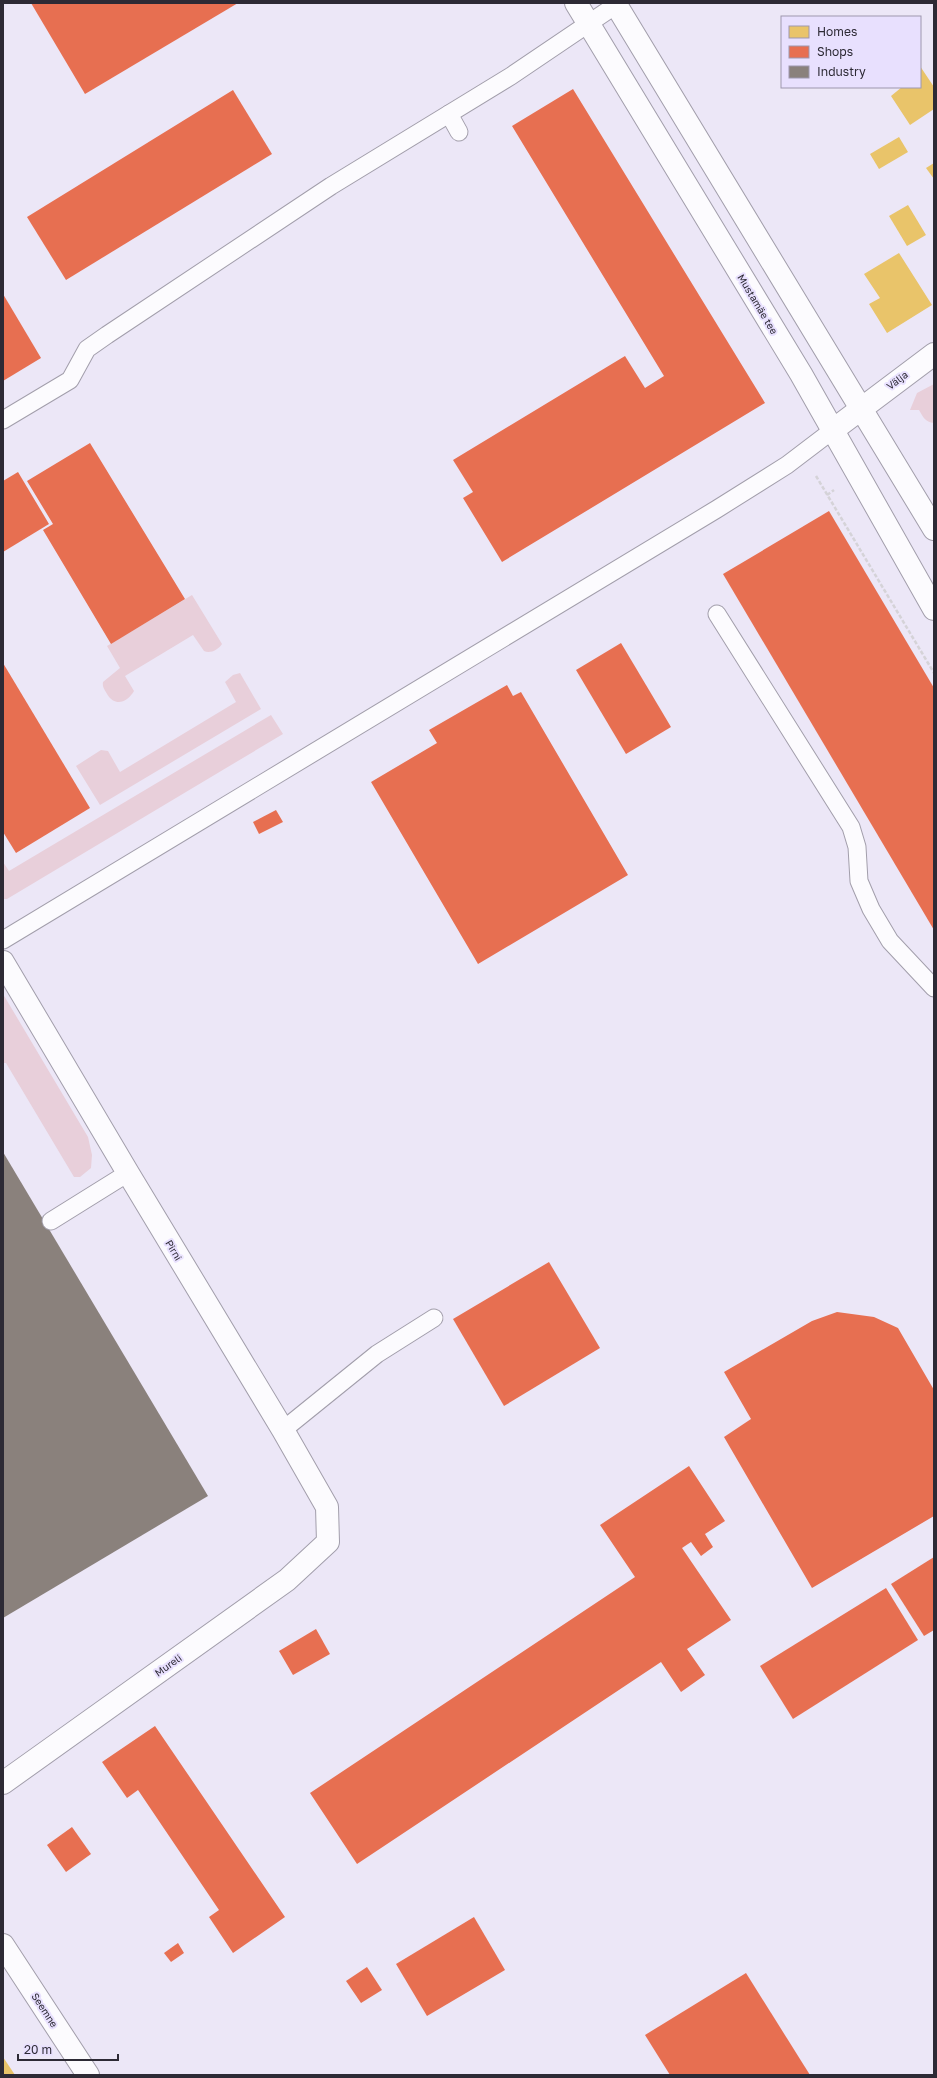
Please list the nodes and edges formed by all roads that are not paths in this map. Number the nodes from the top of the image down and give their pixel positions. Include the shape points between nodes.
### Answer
1 (576, 3) edge
2 (616, 4) edge
3 (589, 22) junction
4 (449, 114) junction
5 (459, 132) dead end
6 (934, 354) edge
7 (861, 408) junction
8 (3, 420) edge
9 (833, 430) junction
10 (934, 529) edge
11 (934, 609) edge
12 (717, 614) dead end
13 (3, 940) edge
14 (3, 962) edge
15 (934, 988) edge
16 (128, 1174) junction
17 (51, 1221) dead end
18 (434, 1318) dead end
19 (283, 1430) junction
20 (328, 1542) joint
21 (3, 1782) edge
22 (3, 1945) edge
23 (88, 2075) edge

1 - 3 street, Mustamäe tee
2 - 3 lane
2 - 7 street
3 - 4 lane via 511,76
3 - 9 street, Mustamäe tee
4 - 5 lane
4 - 8 lane via 331,186 92,345 87,349 70,380
6 - 7 street, Välja
7 - 9 street, Välja
7 - 10 street
9 - 11 street, Mustamäe tee
9 - 13 lane via 787,465 717,509
12 - 15 lane via 851,827 857,847 859,881 871,909 890,941
14 - 16 street, Pirni
16 - 17 lane
16 - 19 street, Pirni
18 - 19 lane via 377,1354
19 - 20 street, Pirni via 328,1507
20 - 21 street, Mureli via 287,1580
22 - 23 street, Seemne

